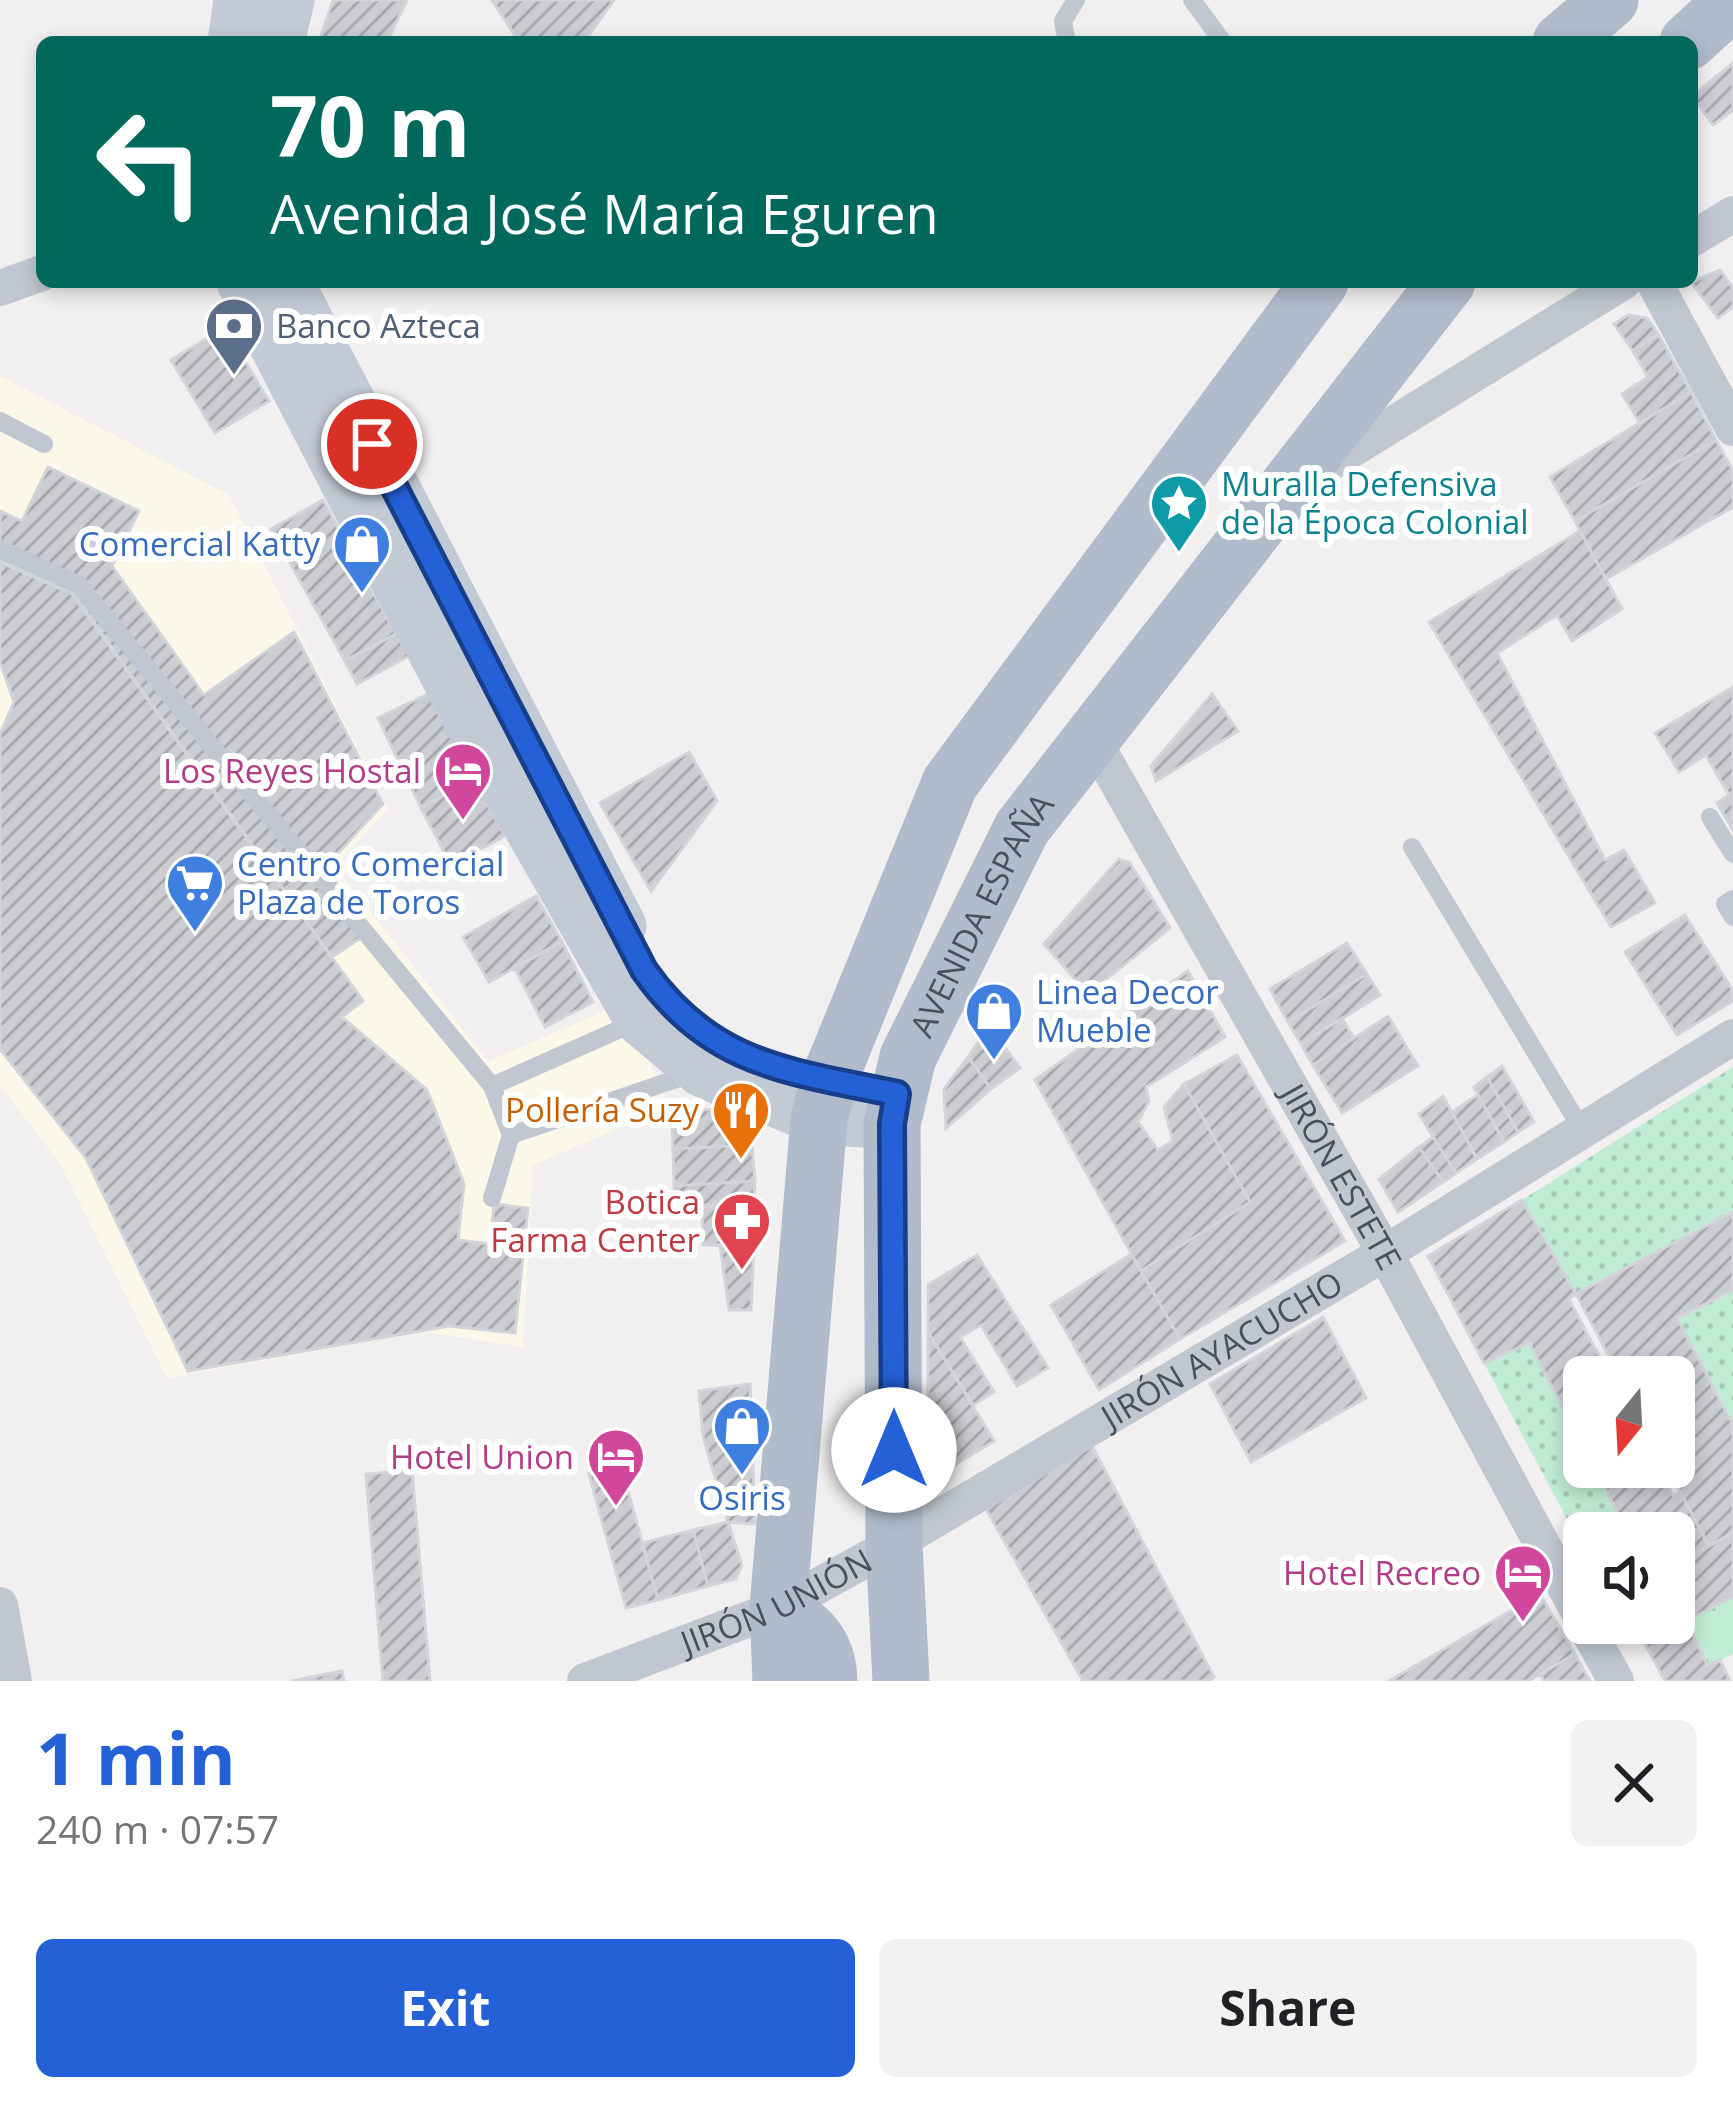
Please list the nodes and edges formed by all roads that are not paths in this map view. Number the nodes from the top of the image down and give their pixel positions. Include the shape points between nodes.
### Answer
1 (239, 0) edge
2 (289, 0) edge
3 (1076, 0) edge
4 (1192, 0) edge
5 (1610, 0) edge
6 (1733, 1) edge
7 (234, 36) edge
8 (280, 36) edge
9 (1066, 36) edge
10 (1219, 36) edge
11 (1569, 36) edge
12 (1695, 36) edge
13 (1733, 214) edge
14 (1698, 235) edge
15 (36, 275) edge
16 (0, 288) edge
17 (245, 288) edge
18 (291, 288) edge
19 (1316, 288) edge
20 (1442, 288) edge
21 (1613, 288) edge
22 (1657, 288) edge
23 (0, 422) edge
24 (1733, 428) edge
25 (44, 445) dead end
26 (1276, 497) junction
27 (0, 549) edge
28 (1091, 736) junction
29 (950, 783) junction
30 (1709, 817) dead end
31 (1022, 829) junction
32 (1412, 847) dead end
33 (1733, 854) edge
34 (1733, 899) edge
35 (1733, 917) edge
36 (640, 1020) junction
37 (1733, 1037) edge
38 (701, 1071) junction
39 (492, 1086) junction
40 (824, 1100) junction
41 (895, 1109) junction
42 (1581, 1128) junction
43 (511, 1136) junction
44 (492, 1198) dead end
45 (1384, 1253) junction
46 (894, 1544) junction
47 (1563, 1584) edge
48 (0, 1605) edge
49 (778, 1608) junction
50 (1596, 1644) edge
51 (14, 1681) edge
52 (585, 1681) edge
53 (781, 1681) edge
54 (829, 1681) edge
55 (901, 1681) edge
56 (1616, 1681) edge

1 - 7 main road
2 - 8 main road
3 - 9 lane via 1063,21
4 - 10 lane
5 - 11 main road
6 - 12 main road
13 - 14 street
15 - 16 street
17 - 36 main road via 479,740
18 - 40 main road via 654,984 706,1038
19 - 29 main road, AVENIDA ESPAÑA
20 - 26 main road, AVENIDA ESPAÑA
21 - 26 street
22 - 24 street
23 - 25 lane
26 - 28 main road, AVENIDA ESPAÑA
27 - 39 lane via 80,585
28 - 31 main road, AVENIDA ESPAÑA
28 - 45 street, JIRÓN ESTETE
29 - 31 main road via 957,817 990,835
29 - 40 main road, AVENIDA ESPAÑA
30 - 33 lane
31 - 41 main road, AVENIDA ESPAÑA via 908,1057
32 - 42 lane
34 - 35 lane via 1725,904
36 - 38 main road
36 - 39 lane
37 - 42 street, JIRÓN AYACUCHO
38 - 40 main road
38 - 43 lane
39 - 43 lane
40 - 41 main road
40 - 49 main road, AVENIDA ESPAÑA
41 - 46 main road, AVENIDA ESPAÑA
42 - 45 street, JIRÓN AYACUCHO
43 - 44 lane
45 - 46 street, JIRÓN AYACUCHO
45 - 47 street, JIRÓN ESTETE
46 - 49 street, JIRÓN UNIÓN
46 - 55 main road, AVENIDA ESPAÑA
48 - 51 street
49 - 52 street, JIRÓN UNIÓN
49 - 53 main road, AVENIDA ESPAÑA
49 - 54 main road via 812,1628 829,1658
50 - 56 street, JIRÓN ESTETE

